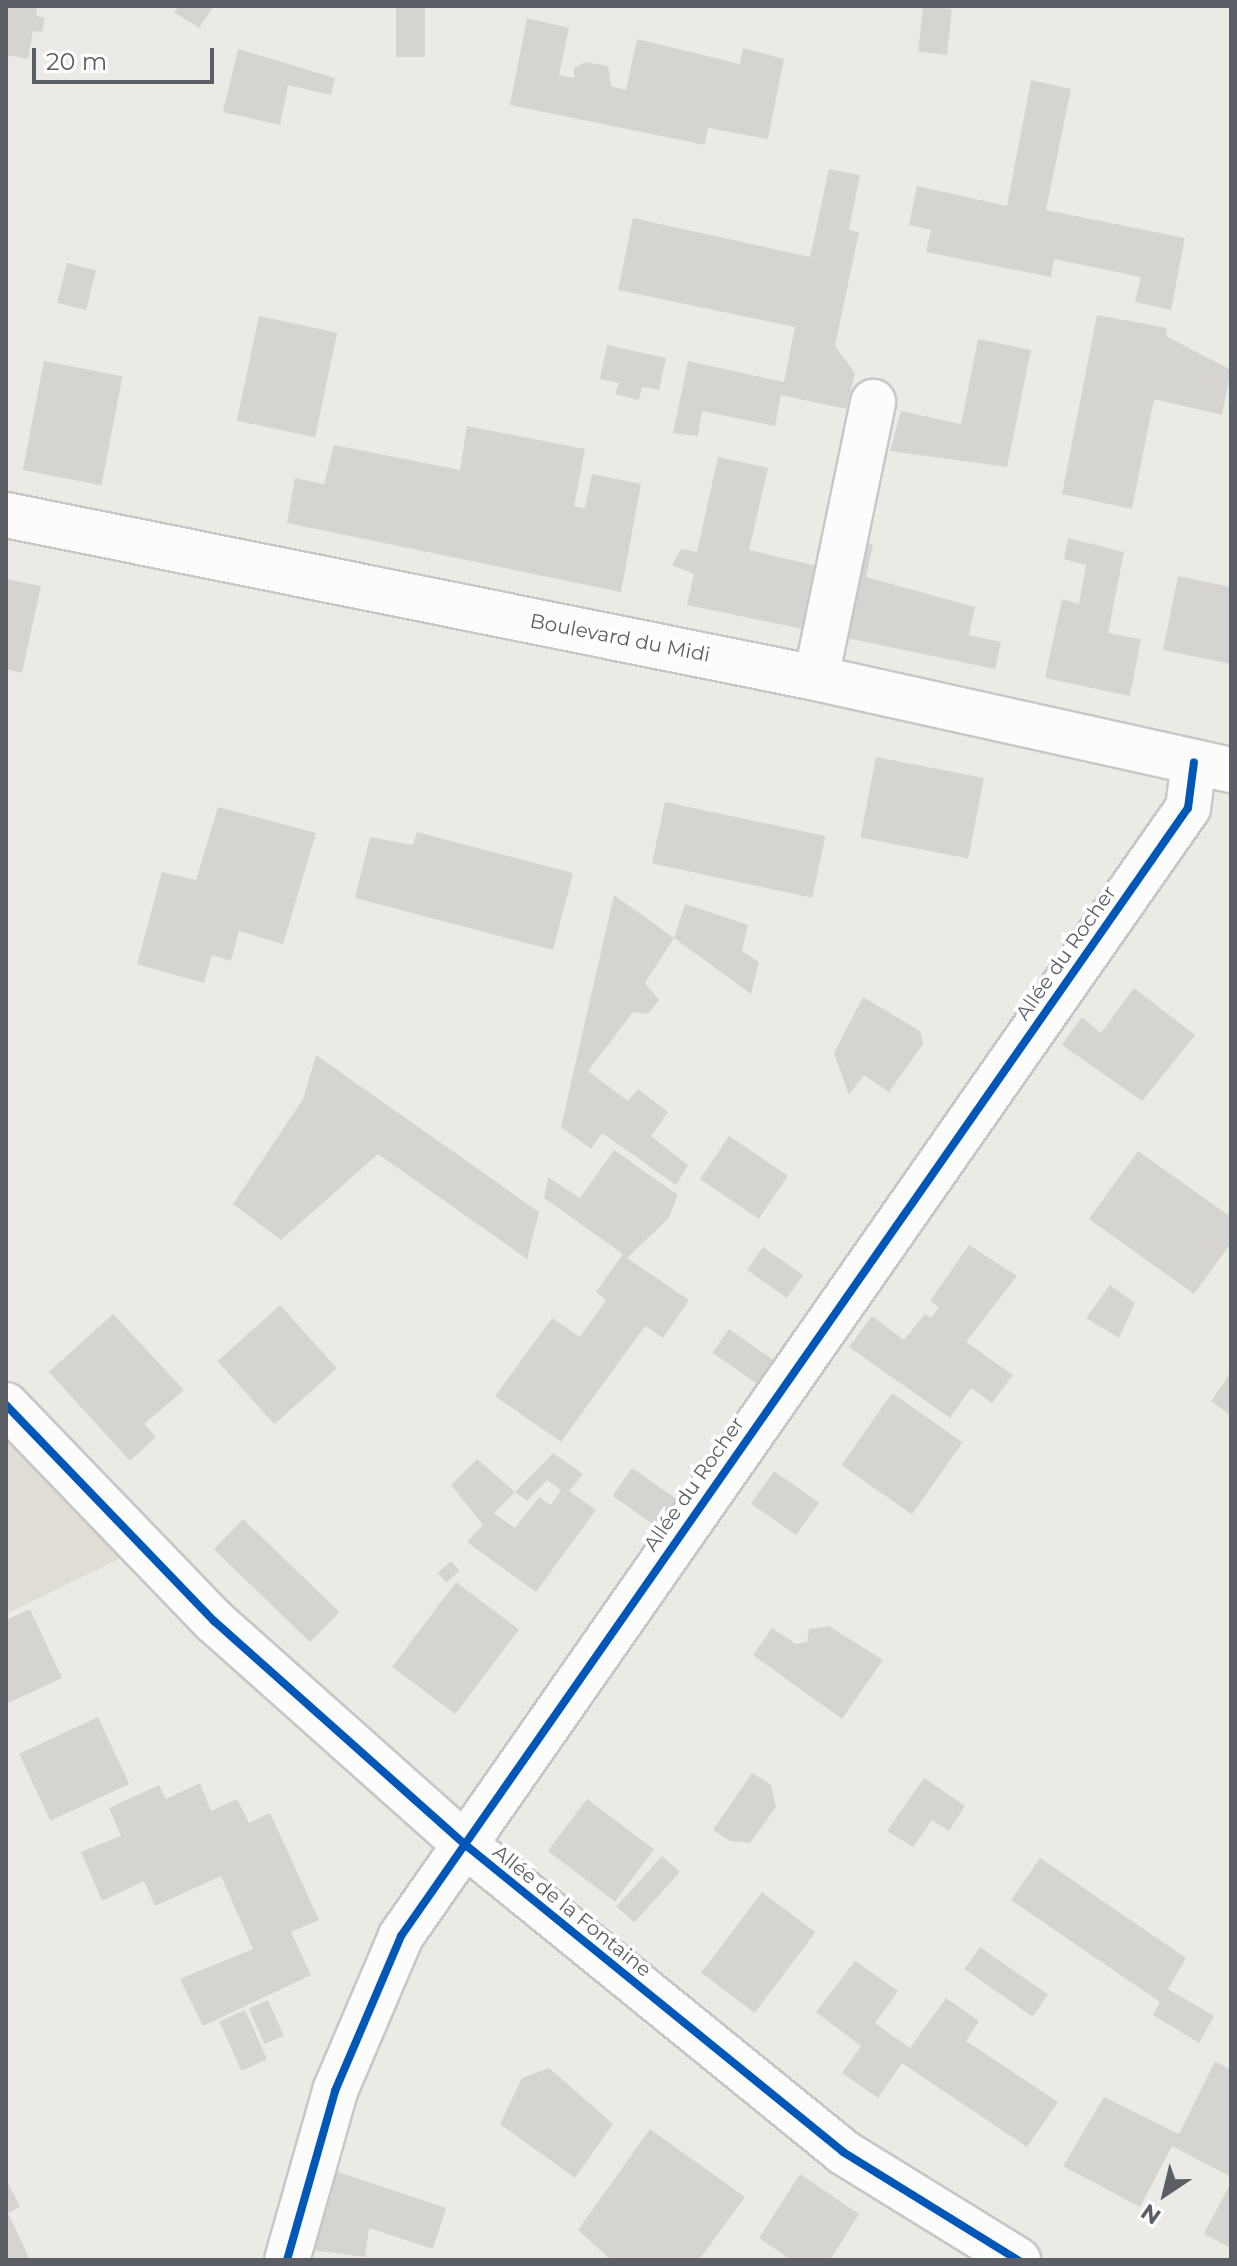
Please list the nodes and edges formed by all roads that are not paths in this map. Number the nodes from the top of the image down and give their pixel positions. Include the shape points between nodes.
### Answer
1 (873, 402) dead end
2 (6, 515) edge
3 (816, 678) junction
4 (1212, 766) edge
5 (6, 1405) edge
6 (468, 1847) junction
7 (287, 2260) edge
8 (1018, 2260) edge

1 - 3 street
2 - 3 street, Boulevard du Midi
3 - 4 street, Boulevard du Midi
4 - 6 street, Allée du Rocher via 1188,808 563,1698
5 - 6 street, Allée de la Fontaine via 214,1621
6 - 7 street, Allée du Rocher via 401,1936 335,2091
6 - 8 street, Allée de la Fontaine via 843,2152

